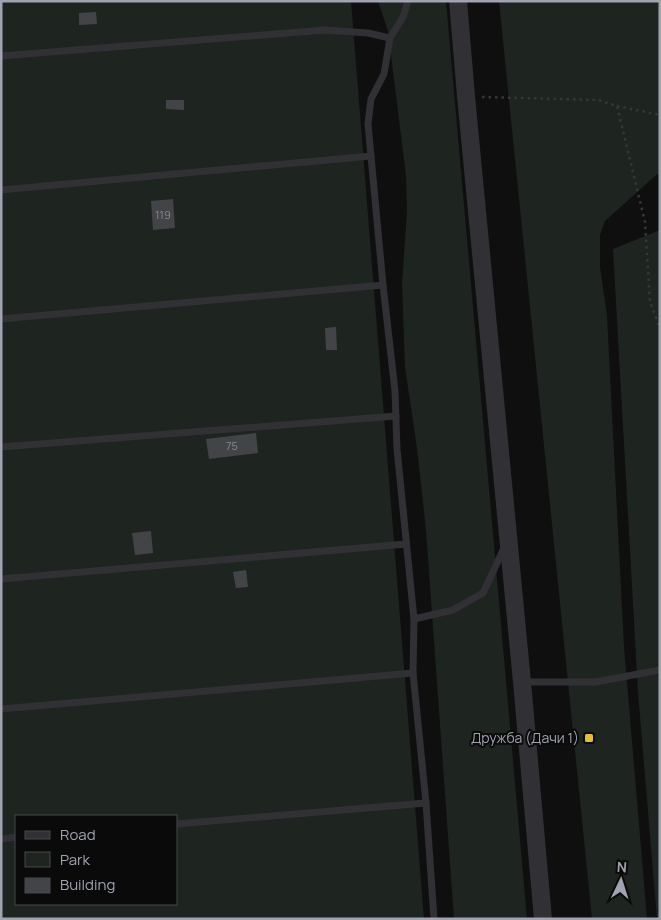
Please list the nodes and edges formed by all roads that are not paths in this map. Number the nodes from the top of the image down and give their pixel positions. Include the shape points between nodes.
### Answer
1 (408, 1) edge
2 (458, 1) edge
3 (390, 38) junction
4 (1, 56) edge
5 (371, 156) junction
6 (1, 190) edge
7 (383, 284) junction
8 (1, 319) edge
9 (396, 416) junction
10 (1, 447) edge
11 (508, 538) junction
12 (406, 544) junction
13 (1, 579) edge
14 (414, 619) junction
15 (660, 670) edge
16 (413, 673) junction
17 (522, 682) junction
18 (1, 709) edge
19 (426, 803) junction
20 (178, 824) edge
21 (15, 838) edge
22 (1, 839) edge
23 (434, 919) edge
24 (543, 919) edge

1 - 3 lane via 403,17
2 - 11 street
3 - 4 lane via 325,30
3 - 5 lane via 384,74 371,99 368,124
5 - 6 lane
5 - 7 lane
7 - 8 lane
7 - 9 lane
9 - 10 lane
9 - 12 lane
11 - 14 lane via 483,593 453,610
11 - 17 street
12 - 13 lane
12 - 14 lane
14 - 16 lane
15 - 17 lane via 595,682
16 - 18 lane
16 - 19 lane
17 - 24 street
19 - 20 lane
19 - 23 lane
21 - 22 lane

